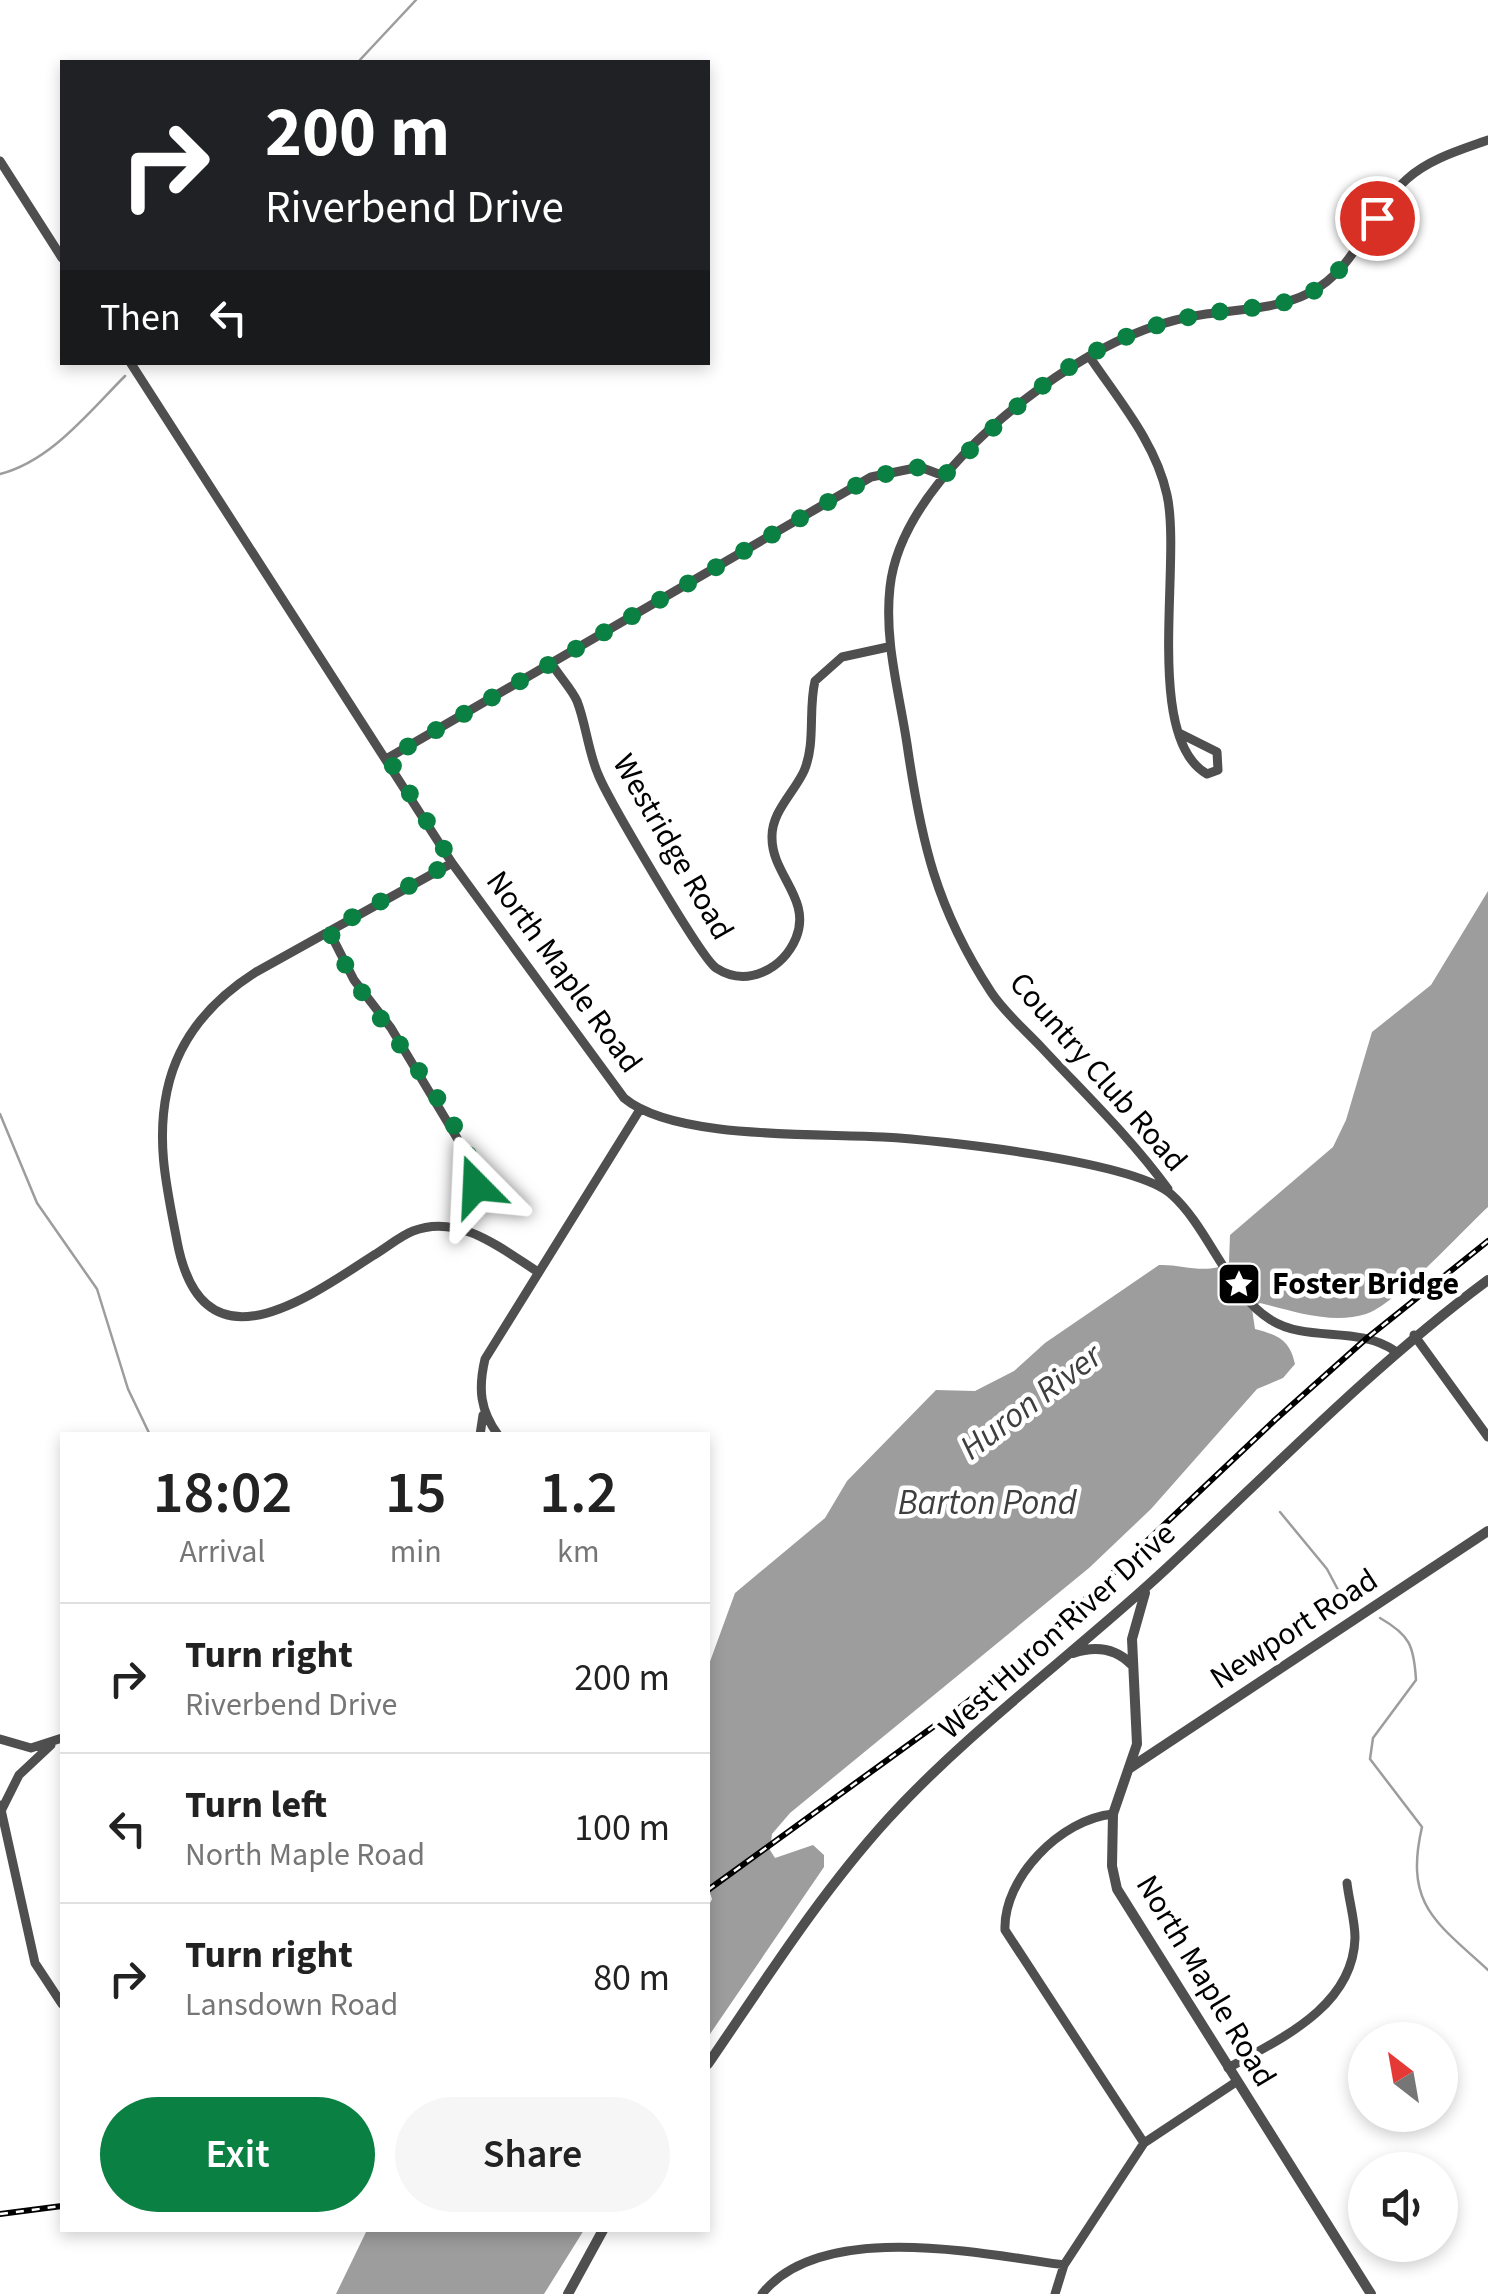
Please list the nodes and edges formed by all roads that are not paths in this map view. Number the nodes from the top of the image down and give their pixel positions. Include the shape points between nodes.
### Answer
1 (1488, 140) edge
2 (0, 161) edge
3 (60, 255) edge
4 (1089, 356) junction
5 (132, 365) edge
6 (944, 476) junction
7 (888, 647) junction
8 (552, 664) junction
9 (1178, 733) junction
10 (388, 758) junction
11 (452, 862) junction
12 (329, 930) junction
13 (640, 1111) junction
14 (1172, 1195) junction
15 (466, 1229) junction
16 (538, 1272) junction
17 (1488, 1280) edge
18 (1414, 1335) junction
19 (1395, 1351) junction
20 (483, 1415) junction
21 (480, 1432) edge
22 (496, 1432) edge
23 (1488, 1436) edge
24 (1488, 1531) edge
25 (1147, 1587) junction
26 (1064, 1656) junction
27 (1131, 1664) junction
28 (0, 1739) edge
29 (60, 1739) edge
30 (51, 1745) junction
31 (1129, 1769) junction
32 (1, 1807) edge
33 (1113, 1814) junction
34 (1347, 1883) dead end
35 (60, 2001) edge
36 (710, 2061) edge
37 (1228, 2068) junction
38 (1236, 2082) junction
39 (1144, 2143) junction
40 (601, 2232) edge
41 (1064, 2265) junction
42 (568, 2294) edge
43 (762, 2294) edge
44 (1055, 2294) edge
45 (1372, 2294) edge

1 - 4 street, Country Club Road via 1409,178 1342,268 1313,292 1158,325
2 - 3 street
4 - 6 street, Country Club Road via 1000,420
4 - 9 street via 1147,444 1167,495 1174,542 1170,706
5 - 10 street, North Maple Road
6 - 7 street, Country Club Road via 896,556
6 - 8 street via 920,467 871,477
7 - 8 street, Westridge Road via 842,656 815,681 804,770 774,822 772,840 799,904 796,937 782,961 752,975 714,967 694,944 614,808 576,699
7 - 14 street, Country Club Road via 918,829 963,946 994,996 1122,1130
8 - 10 street
9 - 9 street via 1217,752 1218,770 1202,772
10 - 11 street, North Maple Road
11 - 12 street
11 - 13 street, North Maple Road
12 - 15 street via 475,1168
12 - 15 street via 224,992 186,1041 168,1085 160,1131 182,1269 196,1298 245,1319 298,1300 414,1230
13 - 14 street, North Maple Road via 697,1127 990,1148 1145,1180
13 - 16 street
14 - 19 street via 1259,1311 1282,1326 1353,1334
15 - 16 street
16 - 20 street via 485,1359
17 - 18 street, West Huron River Drive
18 - 19 street, West Huron River Drive
18 - 23 street
19 - 25 street, West Huron River Drive
20 - 21 street
20 - 22 street
24 - 31 street, Newport Road
25 - 26 street, West Huron River Drive
25 - 27 street, North Maple Road via 1135,1616
26 - 27 street via 1110,1650
26 - 36 street, West Huron River Drive via 888,1819
27 - 31 street, North Maple Road via 1137,1744
28 - 30 street via 32,1748
29 - 30 street
30 - 32 street via 19,1775
31 - 33 street, North Maple Road
32 - 35 street via 35,1963
33 - 37 street, North Maple Road via 1117,1889
33 - 39 street via 1075,1826 1030,1866 1013,1886 1004,1930
34 - 37 street via 1355,1937 1345,1979 1313,2017
37 - 38 street, North Maple Road
38 - 39 street
38 - 45 street, North Maple Road
39 - 41 street
40 - 42 street
41 - 43 street via 947,2250 854,2250 795,2268
41 - 44 street

